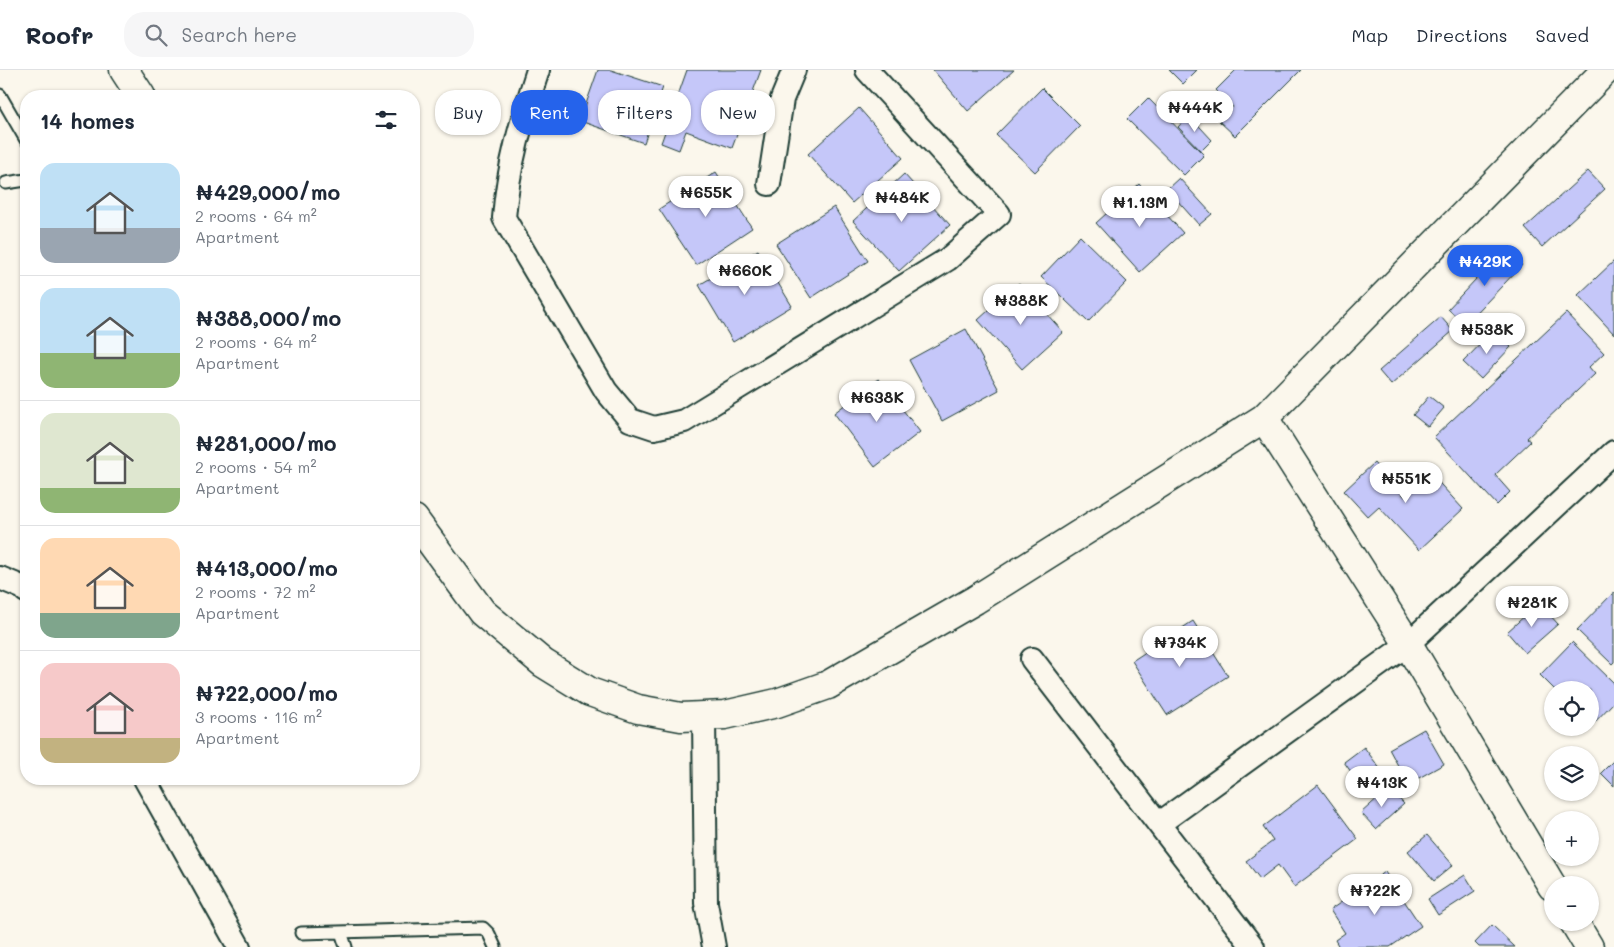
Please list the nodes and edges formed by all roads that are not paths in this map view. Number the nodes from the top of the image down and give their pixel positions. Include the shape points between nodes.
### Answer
1 (124, 70) edge
2 (538, 70) edge
3 (794, 70) edge
4 (866, 70) edge
5 (1606, 70) edge
6 (137, 90) edge
7 (0, 95) edge
8 (20, 130) edge
9 (20, 181) edge
10 (6, 183) dead end
11 (769, 184) dead end
12 (1264, 418) junction
13 (1614, 452) edge
14 (420, 527) edge
15 (0, 578) edge
16 (20, 586) edge
17 (1408, 644) junction
18 (1032, 659) dead end
19 (704, 716) junction
20 (148, 785) edge
21 (1160, 823) junction
22 (1546, 876) edge
23 (1579, 931) edge
24 (341, 932) junction
25 (301, 933) dead end
26 (239, 947) edge
27 (346, 947) edge
28 (495, 947) edge
29 (714, 947) edge
30 (1252, 947) edge
31 (1589, 947) edge

1 - 6 street
2 - 4 street via 515,142 504,218 606,391 630,420 654,428 684,421 948,259 999,214
3 - 11 street via 782,99
5 - 12 street
7 - 8 lane
9 - 10 lane
12 - 17 street
12 - 19 street via 975,600 828,685 777,703 724,715
13 - 17 street
14 - 19 street via 482,612 543,663 590,692 638,709 681,717
15 - 16 street
17 - 21 street
17 - 22 street
18 - 21 street
19 - 29 street via 706,903
20 - 26 street
21 - 30 street
23 - 31 street
24 - 25 lane
24 - 27 lane
24 - 28 lane via 483,928

